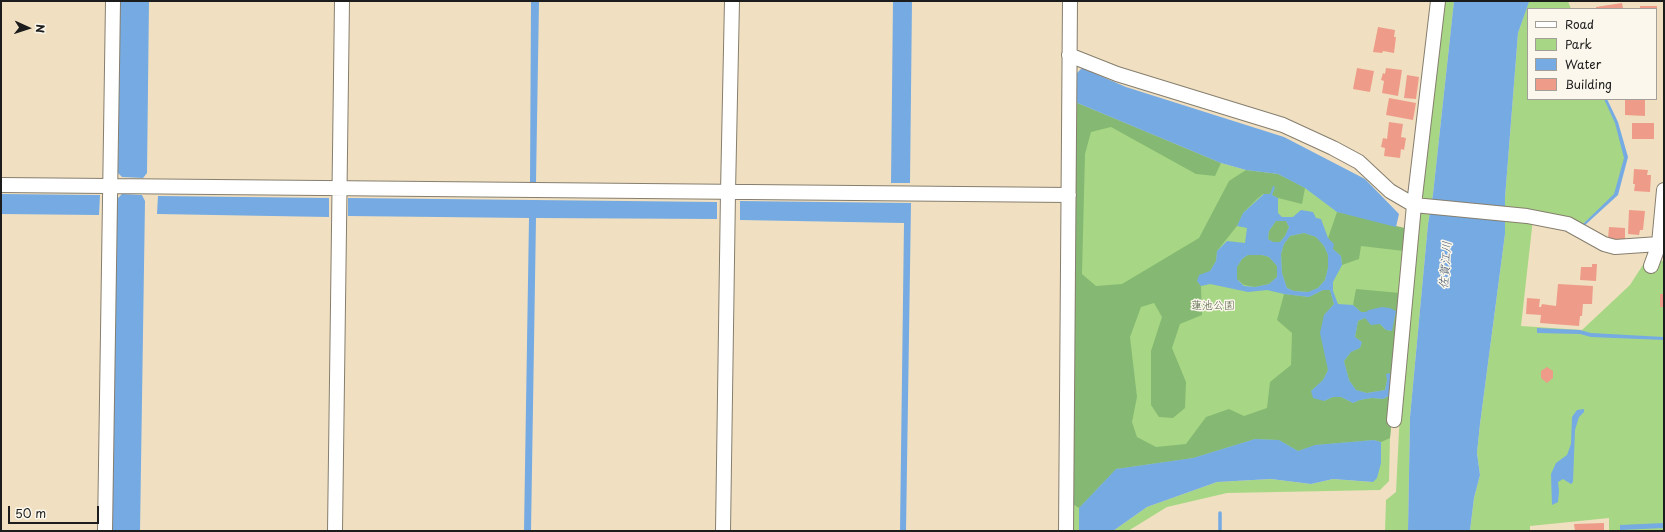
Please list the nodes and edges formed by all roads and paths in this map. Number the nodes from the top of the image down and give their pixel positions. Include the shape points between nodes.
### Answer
1 (113, 1) edge
2 (342, 1) edge
3 (732, 1) edge
4 (1070, 1) edge
5 (1438, 1) edge
6 (1069, 55) junction
7 (1, 185) edge
8 (111, 186) junction
9 (340, 188) junction
10 (1664, 190) edge
11 (728, 192) junction
12 (1069, 195) junction
13 (1417, 205) junction
14 (1662, 247) edge
15 (1651, 266) dead end
16 (1394, 420) dead end
17 (105, 531) edge
18 (335, 531) edge
19 (723, 531) edge
20 (1066, 531) edge

1 - 8 street
2 - 9 street
3 - 11 street
4 - 6 street
5 - 13 street
6 - 12 street
6 - 13 street via 1117,74 1283,125 1359,162 1390,192
7 - 8 street
8 - 9 street
8 - 17 street
9 - 11 street
9 - 18 street
10 - 14 street
11 - 12 street
11 - 19 street
12 - 20 street
13 - 14 street via 1523,216 1568,224 1604,244 1615,247
13 - 16 street
14 - 15 street

